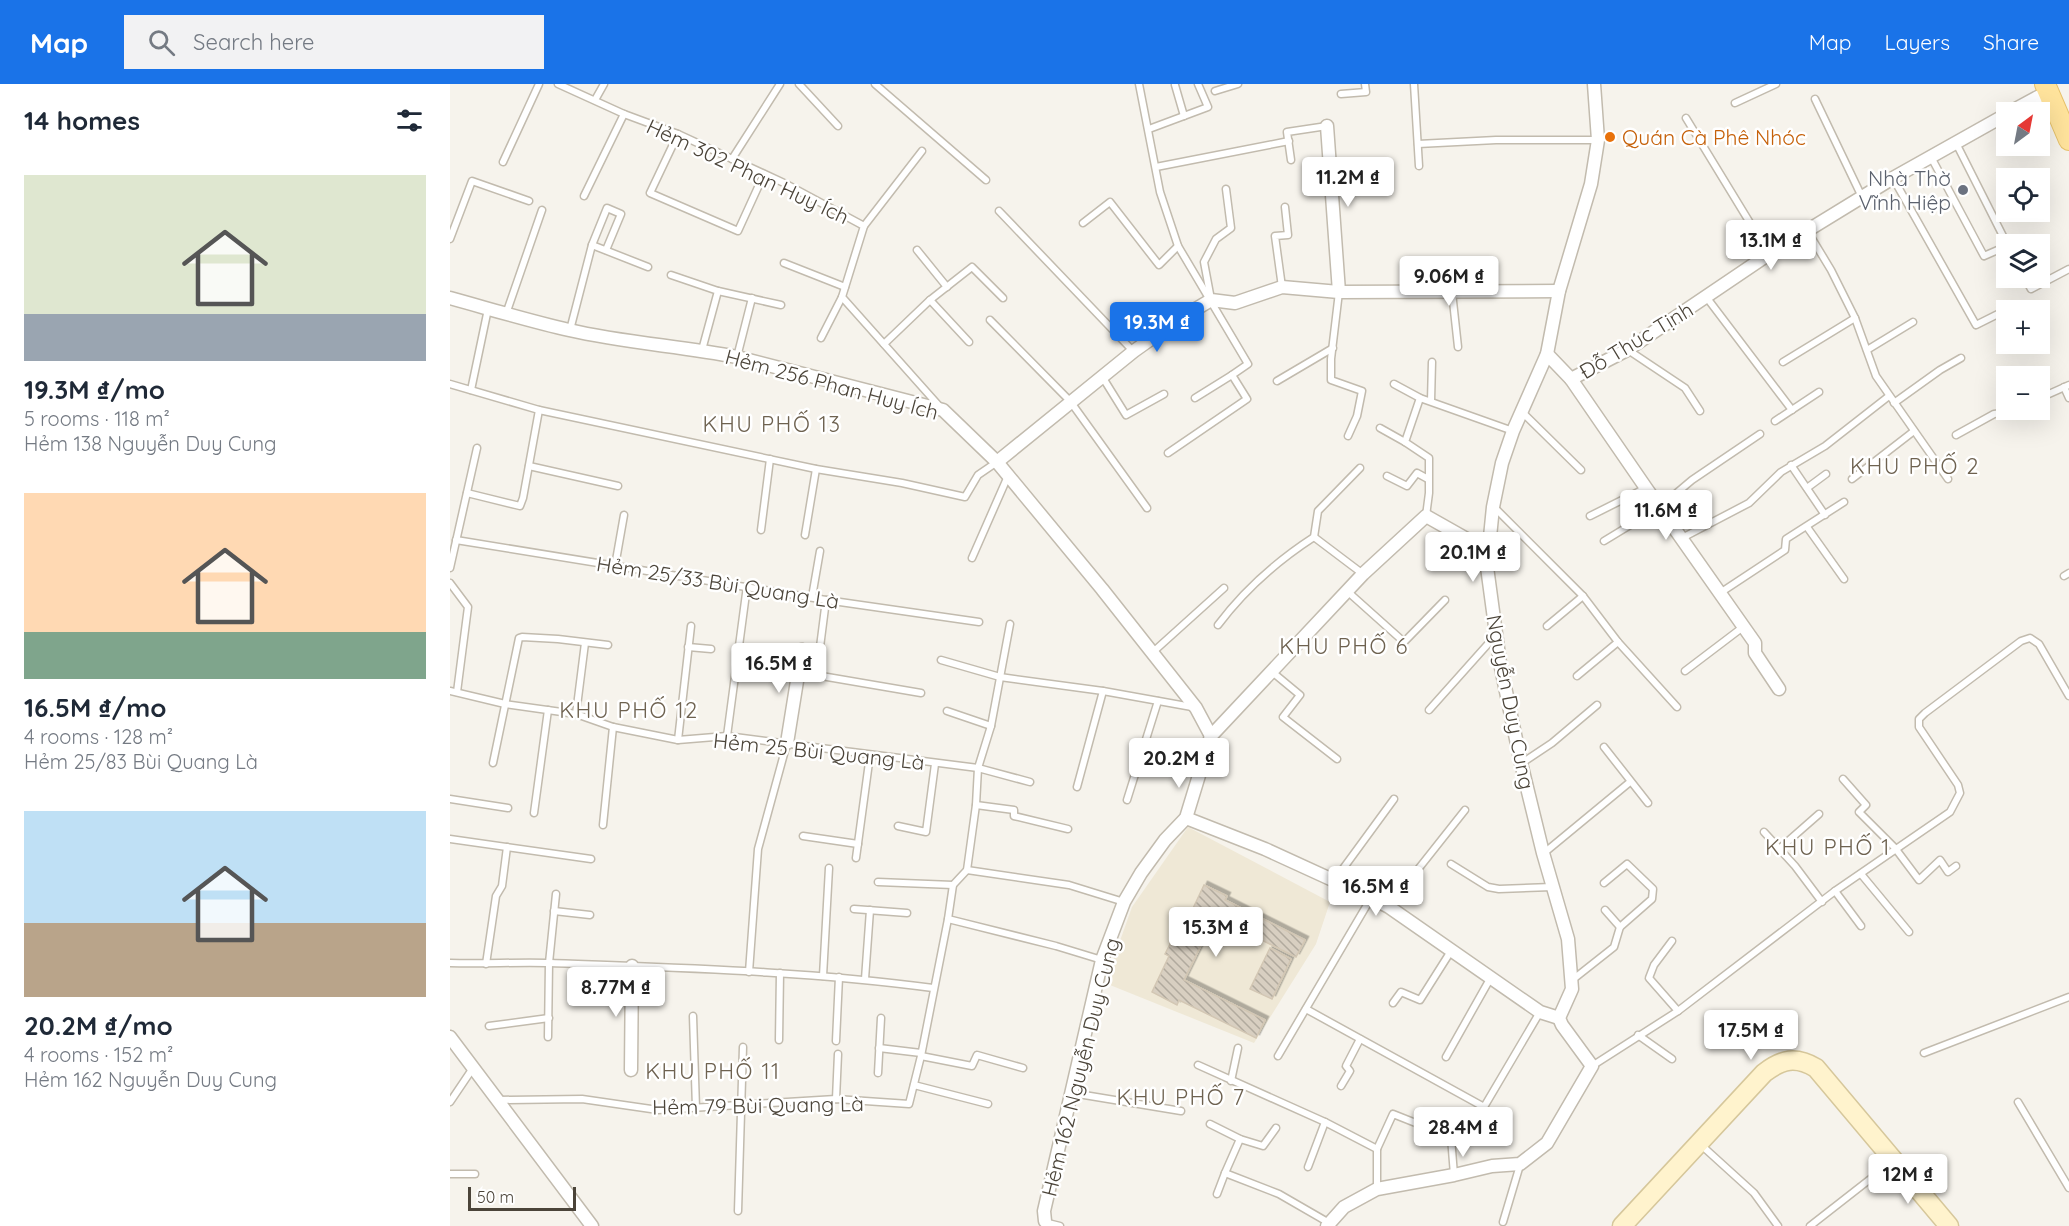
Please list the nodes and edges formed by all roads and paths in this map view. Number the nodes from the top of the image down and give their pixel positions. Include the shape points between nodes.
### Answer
1 (539, 84) edge
2 (558, 84) edge
3 (604, 84) edge
4 (780, 84) edge
5 (799, 84) edge
6 (875, 84) edge
7 (1139, 84) edge
8 (1198, 84) edge
9 (1238, 84) edge
10 (1365, 84) edge
11 (1414, 84) edge
12 (1594, 84) edge
13 (1776, 84) edge
14 (1175, 85) edge
15 (2051, 86) edge
16 (1215, 91) dead end
17 (1341, 94) dead end
18 (1815, 99) dead end
19 (595, 100) junction
20 (2026, 102) edge
21 (1735, 103) dead end
22 (2069, 106) edge
23 (624, 114) junction
24 (1184, 116) junction
25 (1686, 118) dead end
26 (1996, 120) edge
27 (838, 126) dead end
28 (1327, 126) joint
29 (1149, 129) junction
30 (678, 134) junction
31 (1598, 140) junction
32 (2069, 140) edge
33 (1289, 141) junction
34 (1956, 143) junction
35 (1418, 144) junction
36 (922, 151) dead end
37 (1932, 157) junction
38 (732, 159) junction
39 (1291, 160) dead end
40 (503, 162) dead end
41 (1419, 166) dead end
42 (1156, 167) junction
43 (764, 174) junction
44 (1893, 178) junction
45 (986, 180) dead end
46 (1226, 189) dead end
47 (584, 196) dead end
48 (1863, 198) junction
49 (529, 201) dead end
50 (1285, 207) dead end
51 (542, 210) dead end
52 (999, 211) dead end
53 (1083, 223) dead end
54 (864, 226) junction
55 (1808, 231) junction
56 (2002, 234) edge
57 (450, 237) edge
58 (592, 245) junction
59 (1178, 246) junction
60 (606, 250) junction
61 (917, 250) dead end
62 (1996, 250) edge
63 (1769, 254) junction
64 (784, 263) dead end
65 (648, 267) dead end
66 (2069, 268) edge
67 (671, 275) dead end
68 (2050, 278) edge
69 (844, 287) junction
70 (947, 287) junction
71 (1282, 287) junction
72 (718, 291) junction
73 (1558, 291) junction
74 (1339, 292) junction
75 (1452, 292) junction
76 (842, 297) junction
77 (450, 298) edge
78 (752, 298) junction
79 (1003, 298) dead end
80 (1707, 298) junction
81 (930, 300) junction
82 (1211, 300) junction
83 (781, 306) dead end
84 (488, 308) junction
85 (506, 314) junction
86 (1996, 315) edge
87 (1855, 318) junction
88 (990, 320) dead end
89 (1913, 322) dead end
90 (570, 331) junction
91 (821, 338) dead end
92 (969, 342) dead end
93 (884, 344) junction
94 (1458, 347) dead end
95 (1333, 348) junction
96 (702, 350) junction
97 (1627, 350) junction
98 (1867, 350) junction
99 (1134, 351) junction
100 (1547, 354) junction
101 (737, 357) junction
102 (1961, 358) dead end
103 (1432, 362) dead end
104 (1783, 362) dead end
105 (1232, 375) junction
106 (1103, 378) junction
107 (1571, 379) junction
108 (1277, 381) dead end
109 (450, 384) edge
110 (1394, 384) dead end
111 (2066, 386) edge
112 (471, 390) junction
113 (1819, 392) dead end
114 (2050, 393) edge
115 (1164, 394) dead end
116 (1889, 396) junction
117 (1195, 398) dead end
118 (1420, 398) junction
119 (2069, 398) edge
120 (1070, 401) junction
121 (1431, 401) junction
122 (1894, 403) junction
123 (539, 410) junction
124 (943, 410) junction
125 (1792, 410) junction
126 (1700, 411) dead end
127 (1522, 412) junction
128 (1996, 414) edge
129 (1775, 421) dead end
130 (1380, 428) dead end
131 (1513, 431) junction
132 (1914, 432) junction
133 (1760, 434) dead end
134 (1956, 435) dead end
135 (1348, 436) dead end
136 (1405, 442) junction
137 (477, 448) dead end
138 (1168, 453) dead end
139 (770, 459) junction
140 (997, 462) junction
141 (1791, 465) junction
142 (529, 466) junction
143 (1360, 468) dead end
144 (816, 469) junction
145 (1581, 470) dead end
146 (1826, 474) dead end
147 (1008, 475) junction
148 (1387, 476) dead end
149 (1428, 479) junction
150 (1852, 479) dead end
151 (1948, 479) dead end
152 (618, 486) dead end
153 (1646, 488) junction
154 (1807, 488) junction
155 (467, 493) junction
156 (1844, 502) dead end
157 (1493, 507) junction
158 (1660, 507) junction
159 (1147, 508) dead end
160 (1825, 515) junction
161 (624, 516) dead end
162 (1426, 516) junction
163 (1590, 516) dead end
164 (1807, 527) junction
165 (761, 530) dead end
166 (805, 535) dead end
167 (1314, 537) junction
168 (1682, 538) junction
169 (456, 540) junction
170 (1604, 541) dead end
171 (820, 551) dead end
172 (1488, 551) junction
173 (972, 558) dead end
174 (615, 566) junction
175 (450, 568) edge
176 (1363, 574) junction
177 (1844, 579) dead end
178 (450, 584) edge
179 (747, 586) junction
180 (1224, 588) dead end
181 (1347, 591) junction
182 (1720, 593) junction
183 (1583, 596) junction
184 (812, 597) junction
185 (826, 600) junction
186 (1445, 600) dead end
187 (979, 622) dead end
188 (1010, 624) dead end
189 (1218, 625) dead end
190 (691, 626) dead end
191 (1547, 626) dead end
192 (1744, 627) junction
193 (1496, 634) junction
194 (1618, 642) junction
195 (585, 643) junction
196 (608, 645) dead end
197 (688, 647) junction
198 (820, 647) dead end
199 (711, 649) dead end
200 (802, 650) dead end
201 (1153, 652) junction
202 (941, 660) dead end
203 (1270, 671) junction
204 (1685, 671) dead end
205 (797, 672) junction
206 (1576, 676) dead end
207 (1000, 677) junction
208 (1779, 688) dead end
209 (1103, 691) junction
210 (453, 692) edge
211 (921, 693) dead end
212 (2069, 696) edge
213 (1158, 701) junction
214 (505, 704) junction
215 (1597, 705) dead end
216 (1677, 707) dead end
217 (1196, 708) junction
218 (548, 710) junction
219 (1429, 710) dead end
220 (947, 711) dead end
221 (576, 714) junction
222 (992, 726) junction
223 (613, 727) junction
224 (727, 736) junction
225 (1211, 736) junction
226 (678, 740) junction
227 (787, 743) junction
228 (1604, 747) dead end
229 (870, 755) junction
230 (1336, 759) dead end
231 (1521, 763) junction
232 (493, 764) dead end
233 (935, 764) junction
234 (978, 768) junction
235 (1843, 779) dead end
236 (1030, 782) dead end
237 (1630, 782) junction
238 (1077, 787) dead end
239 (450, 799) edge
240 (1394, 799) dead end
241 (1127, 800) dead end
242 (1648, 803) dead end
243 (976, 805) junction
244 (508, 808) dead end
245 (1465, 810) dead end
246 (534, 813) dead end
247 (1819, 814) dead end
248 (1186, 818) junction
249 (603, 825) dead end
250 (898, 826) dead end
251 (1068, 828) dead end
252 (1764, 832) dead end
253 (803, 836) dead end
254 (450, 839) edge
255 (858, 844) junction
256 (507, 847) junction
257 (1895, 848) junction
258 (1779, 849) junction
259 (1543, 853) junction
260 (856, 858) dead end
261 (591, 859) dead end
262 (1451, 864) dead end
263 (1956, 866) dead end
264 (829, 868) dead end
265 (967, 870) junction
266 (1861, 874) junction
267 (878, 882) dead end
268 (1334, 882) junction
269 (1604, 883) dead end
270 (952, 885) junction
271 (1552, 887) junction
272 (1835, 891) junction
273 (556, 894) dead end
274 (1372, 898) junction
275 (1124, 902) junction
276 (1821, 902) junction
277 (1389, 907) junction
278 (854, 909) dead end
279 (554, 910) junction
280 (870, 910) junction
281 (1605, 910) dead end
282 (907, 913) dead end
283 (590, 915) dead end
284 (948, 919) junction
285 (1861, 926) dead end
286 (1620, 927) junction
287 (1909, 932) dead end
288 (1672, 941) dead end
289 (1451, 951) junction
290 (1102, 960) junction
291 (450, 963) edge
292 (549, 963) junction
293 (486, 964) junction
294 (632, 966) junction
295 (749, 972) junction
296 (780, 974) junction
297 (823, 976) junction
298 (839, 977) junction
299 (865, 979) junction
300 (1490, 979) junction
301 (1570, 982) junction
302 (933, 988) junction
303 (2069, 997) edge
304 (1393, 1003) dead end
305 (1306, 1009) junction
306 (1678, 1011) junction
307 (1540, 1012) junction
308 (693, 1016) dead end
309 (549, 1018) junction
310 (880, 1018) dead end
311 (1559, 1018) junction
312 (489, 1026) dead end
313 (1638, 1035) junction
314 (450, 1037) edge
315 (548, 1037) dead end
316 (1360, 1039) junction
317 (779, 1040) dead end
318 (836, 1041) dead end
319 (743, 1047) dead end
320 (879, 1048) junction
321 (1238, 1048) dead end
322 (1924, 1053) dead end
323 (838, 1054) dead end
324 (921, 1054) junction
325 (1278, 1056) dead end
326 (1446, 1057) dead end
327 (1672, 1059) dead end
328 (1198, 1065) dead end
329 (1592, 1066) junction
330 (473, 1067) junction
331 (1023, 1068) dead end
332 (631, 1070) dead end
333 (878, 1074) dead end
334 (1231, 1081) junction
335 (914, 1085) junction
336 (1341, 1086) dead end
337 (1072, 1093) junction
338 (836, 1099) junction
339 (499, 1100) junction
340 (450, 1102) edge
341 (2018, 1102) dead end
342 (988, 1104) dead end
343 (742, 1105) junction
344 (696, 1107) junction
345 (1181, 1111) dead end
346 (1325, 1122) junction
347 (1210, 1124) dead end
348 (1276, 1128) dead end
349 (1240, 1139) junction
350 (1699, 1143) junction
351 (1377, 1149) junction
352 (1894, 1161) junction
353 (1520, 1164) junction
354 (1308, 1167) dead end
355 (1225, 1173) junction
356 (450, 1174) edge
357 (475, 1174) dead end
358 (1454, 1175) junction
359 (2069, 1188) edge
360 (1377, 1189) junction
361 (1217, 1194) dead end
362 (738, 1211) dead end
363 (1503, 1222) dead end
364 (1044, 1223) edge
365 (1330, 1225) edge
366 (592, 1226) edge
367 (1060, 1226) edge
368 (1622, 1226) edge
369 (1778, 1226) edge
370 (1810, 1226) edge
371 (1949, 1226) edge

1 - 40 lane
2 - 19 lane, Hẻm 302 Phan Huy Ích
3 - 19 lane
4 - 38 lane
5 - 27 lane
6 - 45 lane
7 - 29 lane
8 - 24 lane via 1208,107
9 - 16 lane
10 - 17 lane via 1366,92
11 - 35 lane
12 - 31 street, Nguyễn Duy Cung
13 - 21 lane
14 - 24 lane
15 - 20 street, Đỗ Thúc Tịnh
15 - 22 main road
15 - 32 main road
18 - 48 lane
19 - 23 lane, Hẻm 302 Phan Huy Ích
23 - 30 lane, Hẻm 302 Phan Huy Ích
23 - 47 lane
24 - 29 lane
25 - 63 lane
26 - 34 street, Đỗ Thúc Tịnh
28 - 33 lane via 1287,132
28 - 74 street
29 - 42 lane
30 - 38 lane, Hẻm 302 Phan Huy Ích
30 - 43 lane via 650,193 738,231
31 - 35 lane
31 - 73 street, Nguyễn Duy Cung via 1591,184
33 - 39 lane
33 - 42 lane
34 - 37 street, Đỗ Thúc Tịnh
34 - 56 lane
35 - 41 lane
36 - 54 lane
37 - 44 street, Đỗ Thúc Tịnh
37 - 62 lane via 1984,256
38 - 43 lane, Hẻm 302 Phan Huy Ích
42 - 59 lane
43 - 54 lane, Hẻm 302 Phan Huy Ích
44 - 48 street, Đỗ Thúc Tịnh
44 - 86 lane via 1976,325
46 - 82 lane via 1231,228 1216,239 1204,262
48 - 55 street, Đỗ Thúc Tịnh
49 - 57 lane via 472,181
50 - 71 lane via 1288,235 1275,236
51 - 85 lane
52 - 99 lane
53 - 59 lane via 1110,202 1159,265
54 - 69 lane, Hẻm 302 Phan Huy Ích
55 - 63 street, Đỗ Thúc Tịnh
55 - 87 lane
58 - 60 lane
58 - 60 lane via 607,208 621,214
58 - 90 lane
59 - 82 lane
60 - 65 lane
61 - 70 lane
63 - 80 street, Đỗ Thúc Tịnh
64 - 69 lane
66 - 68 lane
67 - 72 lane
69 - 76 lane, Hẻm 302 Phan Huy Ích
70 - 79 lane via 972,267
70 - 81 lane
71 - 74 street
71 - 82 street via 1235,303
72 - 78 lane
72 - 96 lane
73 - 75 street
73 - 100 street, Nguyễn Duy Cung
74 - 75 street
74 - 95 lane
75 - 94 lane
76 - 91 lane, Hẻm 302 Phan Huy Ích
76 - 93 lane
77 - 84 street, Hẻm 256 Phan Huy Ích
78 - 83 lane
78 - 101 lane
80 - 97 street, Đỗ Thúc Tịnh
80 - 125 lane
81 - 92 lane
81 - 93 lane
82 - 99 street
82 - 105 lane via 1248,364
84 - 85 street, Hẻm 256 Phan Huy Ích
84 - 112 lane
85 - 90 street, Hẻm 256 Phan Huy Ích
87 - 98 lane
87 - 104 lane
88 - 120 lane
89 - 98 lane
90 - 96 street, Hẻm 256 Phan Huy Ích
93 - 124 lane
95 - 108 lane
95 - 135 lane via 1331,380 1362,391
96 - 101 street, Hẻm 256 Phan Huy Ích
97 - 107 street, Đỗ Thúc Tịnh
97 - 126 lane via 1685,388
98 - 116 lane via 1876,376
99 - 106 street
100 - 107 street, Đỗ Thúc Tịnh
100 - 127 street, Nguyễn Duy Cung
101 - 124 street, Hẻm 256 Phan Huy Ích
102 - 122 lane
103 - 121 lane
105 - 117 lane
105 - 138 lane via 1247,399
106 - 115 lane via 1126,415
106 - 120 street
107 - 153 street
109 - 112 lane
110 - 118 lane
111 - 114 lane
111 - 119 lane
112 - 123 lane
113 - 125 lane
116 - 122 lane
116 - 141 lane via 1825,446
118 - 121 lane
118 - 136 lane
120 - 140 street
120 - 159 lane
121 - 131 lane
122 - 132 lane
123 - 139 lane
123 - 142 lane
124 - 140 street, Hẻm 256 Phan Huy Ích
125 - 129 lane
127 - 131 street, Nguyễn Duy Cung
127 - 145 lane
128 - 134 lane
130 - 136 lane
131 - 157 street, Nguyễn Duy Cung
132 - 150 lane
132 - 151 lane
133 - 158 lane
136 - 149 lane via 1429,458
137 - 155 lane
139 - 144 lane
139 - 165 lane
140 - 144 lane via 978,475 965,497
140 - 147 street, Hẻm 256 Phan Huy Ích
141 - 154 lane
141 - 168 lane via 1749,503
142 - 152 lane
142 - 155 lane via 520,506
143 - 167 lane via 1318,511
144 - 166 lane
146 - 154 lane
147 - 173 lane
147 - 201 street, Hẻm 256 Phan Huy Ích
148 - 149 lane via 1407,486 1417,473
149 - 162 lane
153 - 158 street
153 - 163 lane
154 - 160 lane
155 - 169 lane
156 - 160 lane
157 - 172 street, Nguyễn Duy Cung
157 - 183 lane
158 - 168 street
158 - 170 lane
160 - 164 lane
161 - 174 lane
162 - 172 street
162 - 176 street, Hẻm 162 Nguyễn Duy Cung
164 - 177 lane
164 - 182 lane via 1786,539 1785,550
167 - 176 lane
167 - 189 lane via 1287,554 1243,594
168 - 182 street
169 - 174 lane, Hẻm 25/33 Bùi Quang Là
169 - 175 lane
171 - 184 lane
172 - 193 street, Nguyễn Duy Cung
174 - 179 lane, Hẻm 25/33 Bùi Quang Là
176 - 181 street, Hẻm 162 Nguyễn Duy Cung
178 - 210 lane, Hẻm 25 Bùi Quang Là via 468,607
179 - 184 lane, Hẻm 25/33 Bùi Quang Là
179 - 224 lane
180 - 201 lane
181 - 186 lane via 1404,642
181 - 203 street, Hẻm 162 Nguyễn Duy Cung
182 - 192 street
183 - 191 lane
183 - 194 lane
184 - 185 lane, Hẻm 25/33 Bùi Quang Là
185 - 187 lane, Hẻm 25/33 Bùi Quang Là
185 - 198 lane
188 - 207 lane
190 - 197 lane
192 - 204 lane
192 - 208 street via 1755,643 1755,653
193 - 219 lane
193 - 231 street, Nguyễn Duy Cung
194 - 206 lane
194 - 216 lane
195 - 196 lane
195 - 214 lane via 519,639
195 - 221 lane
197 - 199 lane
197 - 226 lane
200 - 205 street
201 - 217 street, Hẻm 256 Phan Huy Ích
202 - 207 lane
203 - 225 street, Hẻm 162 Nguyễn Duy Cung
203 - 230 lane via 1300,695 1283,717
205 - 211 lane
205 - 227 street
207 - 209 lane
207 - 222 lane
209 - 213 lane
209 - 238 lane
210 - 214 lane, Hẻm 25 Bùi Quang Là
212 - 257 lane via 2039,644 2030,638 2021,640 1925,713 1919,719 1919,727 1960,793 1950,812
213 - 217 lane
213 - 241 lane
214 - 218 lane, Hẻm 25 Bùi Quang Là
214 - 232 lane
215 - 231 lane
217 - 225 street, Hẻm 256 Phan Huy Ích
218 - 221 lane, Hẻm 25 Bùi Quang Là
218 - 246 lane
220 - 222 lane
221 - 223 lane, Hẻm 25 Bùi Quang Là
222 - 234 lane
223 - 226 lane, Hẻm 25 Bùi Quang Là
223 - 249 lane
224 - 226 lane, Hẻm 25 Bùi Quang Là
224 - 227 lane, Hẻm 25 Bùi Quang Là
225 - 248 street, Hẻm 162 Nguyễn Duy Cung
227 - 229 lane, Hẻm 25 Bùi Quang Là
227 - 295 lane via 758,849
228 - 237 lane
229 - 233 lane, Hẻm 25 Bùi Quang Là
229 - 255 lane
231 - 259 street, Nguyễn Duy Cung
233 - 234 lane, Hẻm 25 Bùi Quang Là
233 - 250 lane via 926,832
234 - 236 lane, Hẻm 25 Bùi Quang Là
234 - 243 lane
235 - 257 lane via 1866,805 1859,812
237 - 242 lane
237 - 259 lane
239 - 244 lane
240 - 268 lane
243 - 251 lane via 1014,810 1014,816
243 - 265 lane
245 - 277 lane
247 - 258 lane
248 - 268 street
248 - 275 street, Hẻm 162 Nguyễn Duy Cung via 1165,840
252 - 258 lane
253 - 255 lane
254 - 256 lane
255 - 260 lane
256 - 261 lane
256 - 293 lane
257 - 263 lane via 1919,880 1940,860 1948,872
257 - 266 lane
258 - 276 lane
259 - 271 street, Nguyễn Duy Cung
262 - 271 lane via 1498,890
264 - 297 lane
265 - 270 lane
265 - 275 lane via 1069,885
266 - 272 lane
266 - 287 lane
267 - 270 lane
268 - 274 street
269 - 286 lane via 1627,864 1653,890 1652,899
270 - 284 lane
271 - 301 street, Nguyễn Duy Cung via 1568,939
272 - 276 lane
272 - 285 lane
273 - 279 lane
274 - 277 street
274 - 305 lane
275 - 290 street, Hẻm 162 Nguyễn Duy Cung
276 - 306 lane
277 - 289 street
278 - 280 lane
279 - 283 lane
279 - 292 lane
280 - 282 lane
280 - 299 lane
281 - 286 lane
284 - 290 lane
284 - 302 lane
286 - 301 lane via 1614,947
288 - 306 lane via 1649,978
289 - 300 street
289 - 304 lane via 1420,1000 1401,992
290 - 337 street, Hẻm 162 Nguyễn Duy Cung
291 - 293 lane
292 - 293 lane
292 - 294 lane
292 - 309 lane
294 - 295 lane
294 - 332 street
295 - 296 lane
296 - 297 lane
296 - 317 lane
297 - 298 lane
298 - 299 lane
298 - 318 lane
299 - 302 lane
300 - 307 street
300 - 326 lane
301 - 311 street, Nguyễn Duy Cung via 1572,988
302 - 324 lane
303 - 322 lane
305 - 316 lane
305 - 325 lane
306 - 313 lane
307 - 311 street
307 - 316 lane via 1484,1107
308 - 344 lane
309 - 312 lane
309 - 315 lane
310 - 320 lane
311 - 329 street
313 - 327 lane
313 - 329 lane
314 - 330 street
316 - 336 lane
319 - 343 lane
320 - 324 lane
320 - 333 lane
321 - 334 lane
323 - 338 lane
324 - 331 lane via 972,1066 977,1055
324 - 335 lane
328 - 334 lane
329 - 353 street via 1547,1143
330 - 339 street
330 - 340 lane
334 - 346 lane
335 - 338 lane, Hẻm 79 Bùi Quang Là via 909,1104
335 - 342 lane
337 - 345 lane
337 - 364 street, Hẻm 162 Nguyễn Duy Cung
338 - 343 lane, Hẻm 79 Bùi Quang Là
339 - 344 lane, Hẻm 79 Bùi Quang Là via 582,1099 658,1110
339 - 366 street
341 - 359 lane
343 - 344 lane, Hẻm 79 Bùi Quang Là
343 - 362 lane
346 - 351 lane
346 - 354 lane
347 - 349 lane
348 - 349 lane via 1263,1146
349 - 355 lane
350 - 352 street via 1764,1073 1784,1061 1799,1060 1816,1068
350 - 368 street
350 - 369 lane via 1754,1193
351 - 358 lane via 1393,1114 1451,1137
351 - 360 lane
352 - 370 lane
352 - 371 street
353 - 358 street
353 - 363 lane
355 - 361 lane
355 - 365 lane via 1279,1194
356 - 357 lane
358 - 360 street
360 - 365 street via 1344,1207
364 - 367 lane

